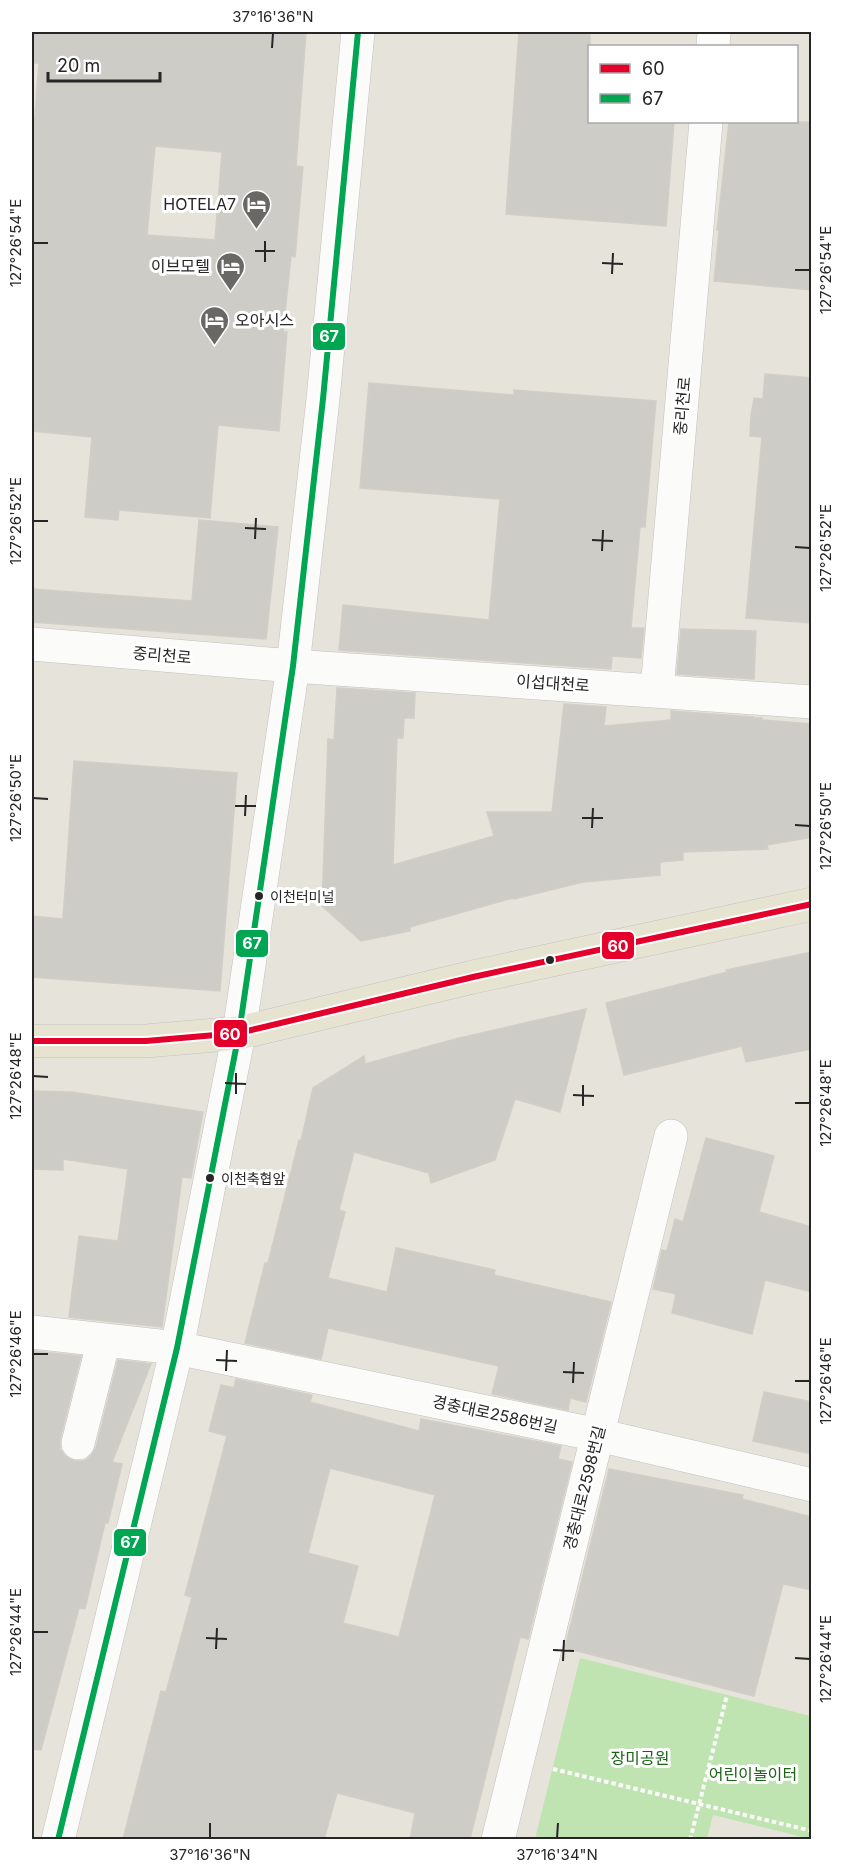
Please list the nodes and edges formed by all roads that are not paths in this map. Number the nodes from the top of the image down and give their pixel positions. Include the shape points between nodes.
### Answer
1 (358, 32) edge
2 (706, 123) edge
3 (32, 644) edge
4 (293, 666) junction
5 (657, 690) junction
6 (812, 702) edge
7 (812, 904) edge
8 (239, 1033) junction
9 (32, 1041) edge
10 (671, 1136) dead end
11 (32, 1332) edge
12 (104, 1340) junction
13 (177, 1348) junction
14 (598, 1435) junction
15 (78, 1443) dead end
16 (812, 1485) edge
17 (58, 1839) edge
18 (498, 1839) edge

1 - 4 street
2 - 5 street, 중리천로
3 - 4 street, 중리천로
4 - 5 street, 이섭대천로
4 - 8 street
5 - 6 street, 이섭대천로
7 - 8 main road via 473,977
8 - 9 main road via 147,1041
8 - 13 street
10 - 14 street, 경충대로2598번길
11 - 12 street, 경충대로2586번길
12 - 13 street, 경충대로2586번길
12 - 15 street
13 - 14 street, 경충대로2586번길
13 - 17 street
14 - 16 street, 경충대로2586번길
14 - 18 street, 경충대로2598번길

